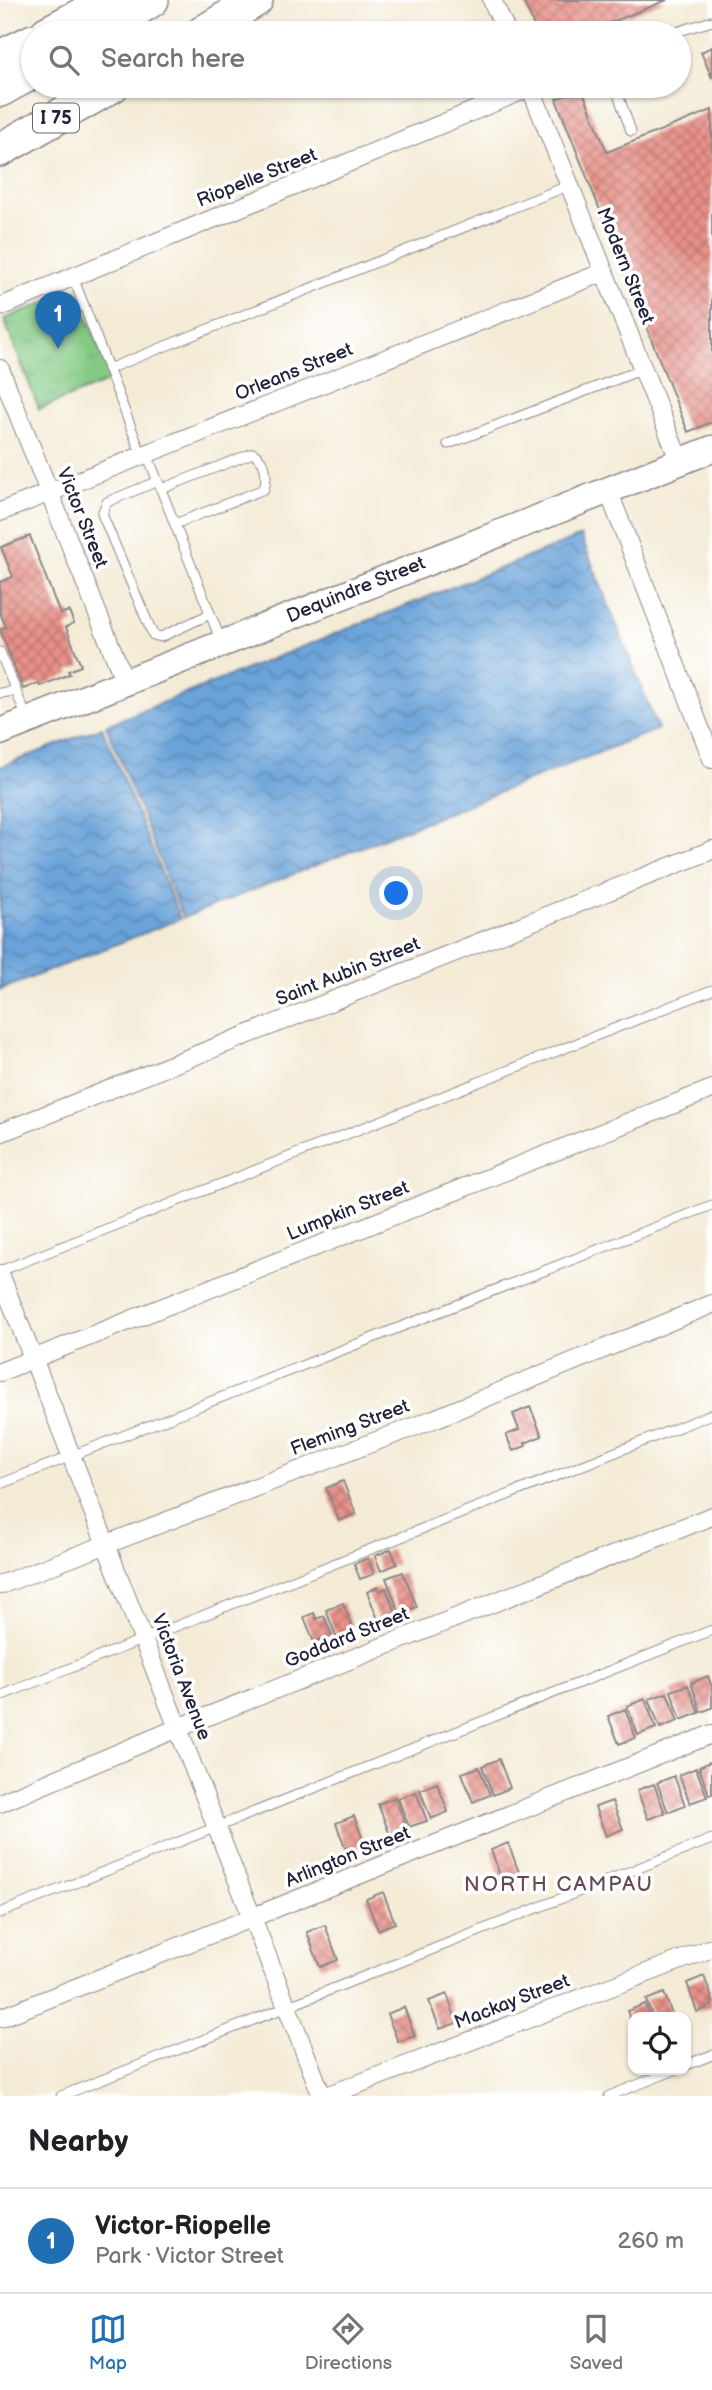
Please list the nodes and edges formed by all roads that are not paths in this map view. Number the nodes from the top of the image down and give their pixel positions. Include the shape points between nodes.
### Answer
1 (110, 0) edge
2 (152, 0) edge
3 (256, 0) edge
4 (492, 0) edge
5 (70, 21) edge
6 (118, 21) edge
7 (222, 21) edge
8 (502, 21) edge
9 (712, 21) edge
10 (691, 27) edge
11 (21, 47) edge
12 (0, 57) edge
13 (21, 79) edge
14 (0, 90) edge
15 (91, 98) edge
16 (502, 98) edge
17 (536, 98) edge
18 (619, 98) edge
19 (631, 131) dead end
20 (0, 150) edge
21 (570, 185) junction
22 (604, 272) junction
23 (73, 277) junction
24 (0, 307) edge
25 (0, 369) edge
26 (108, 369) junction
27 (643, 369) junction
28 (448, 444) dead end
29 (712, 449) edge
30 (145, 455) junction
31 (680, 462) junction
32 (160, 485) junction
33 (608, 490) junction
34 (49, 493) junction
35 (0, 512) edge
36 (175, 524) junction
37 (210, 614) junction
38 (222, 643) junction
39 (0, 652) edge
40 (124, 682) junction
41 (16, 691) junction
42 (0, 693) edge
43 (27, 721) junction
44 (0, 732) edge
45 (712, 759) edge
46 (712, 850) edge
47 (712, 990) edge
48 (712, 1089) edge
49 (0, 1133) edge
50 (712, 1206) edge
51 (0, 1272) edge
52 (712, 1304) edge
53 (33, 1359) junction
54 (0, 1372) edge
55 (712, 1414) edge
56 (72, 1456) junction
57 (0, 1484) edge
58 (712, 1516) edge
59 (106, 1543) junction
60 (0, 1586) edge
61 (712, 1630) edge
62 (144, 1638) junction
63 (0, 1696) edge
64 (178, 1728) junction
65 (712, 1734) edge
66 (0, 1803) edge
67 (217, 1827) junction
68 (712, 1839) edge
69 (0, 1913) edge
70 (252, 1916) junction
71 (712, 1948) edge
72 (287, 2007) junction
73 (0, 2018) edge
74 (712, 2055) edge
75 (691, 2064) edge
76 (662, 2075) edge
77 (61, 2096) edge
78 (324, 2096) edge
79 (609, 2096) edge

1 - 5 highway
2 - 6 highway
3 - 7 highway
4 - 8 street
9 - 10 lane
11 - 12 highway
13 - 14 highway, I 75
15 - 20 highway, I 75
16 - 23 street, Riopelle Street
17 - 21 street, Modern Street
18 - 19 lane
21 - 22 street, Modern Street
21 - 26 lane
22 - 27 street, Modern Street
22 - 30 street, Orleans Street
23 - 24 street, Riopelle Street
23 - 26 lane
25 - 34 street, Victor Street
26 - 30 lane
27 - 28 lane
27 - 31 street, Modern Street
29 - 31 street, Dequindre Street
30 - 32 lane
30 - 34 street, Orleans Street
31 - 33 street, Dequindre Street
32 - 36 lane
32 - 36 lane via 253,453 264,466 264,489
32 - 37 lane via 107,502 102,514 153,635 161,637
33 - 38 street, Dequindre Street
33 - 45 street
34 - 35 street, Orleans Street
34 - 40 street, Victor Street
36 - 37 lane
37 - 38 lane
38 - 40 street, Dequindre Street
39 - 41 lane
40 - 43 street, Dequindre Street
41 - 42 lane
41 - 43 lane
43 - 44 street, Dequindre Street
46 - 49 street, Saint Aubin Street
47 - 51 lane
48 - 53 street, Lumpkin Street
50 - 56 lane
51 - 53 street, Victoria Avenue
52 - 59 street, Fleming Street via 434,1419
53 - 54 street, Lumpkin Street
53 - 56 street, Victoria Avenue
55 - 62 lane
56 - 57 lane
56 - 59 street, Victoria Avenue
58 - 64 street, Goddard Street
59 - 60 street, Fleming Street
59 - 62 street, Victoria Avenue
61 - 67 lane
62 - 63 lane
62 - 64 street, Victoria Avenue
64 - 66 street, Goddard Street
64 - 67 street, Victoria Avenue
65 - 70 street, Arlington Street
67 - 69 lane
67 - 70 street, Victoria Avenue
68 - 72 lane
70 - 72 street, Victoria Avenue
70 - 73 street, Arlington Street
71 - 78 street, Mackay Street
72 - 77 lane
72 - 78 street, Victoria Avenue
74 - 75 lane
76 - 79 lane

